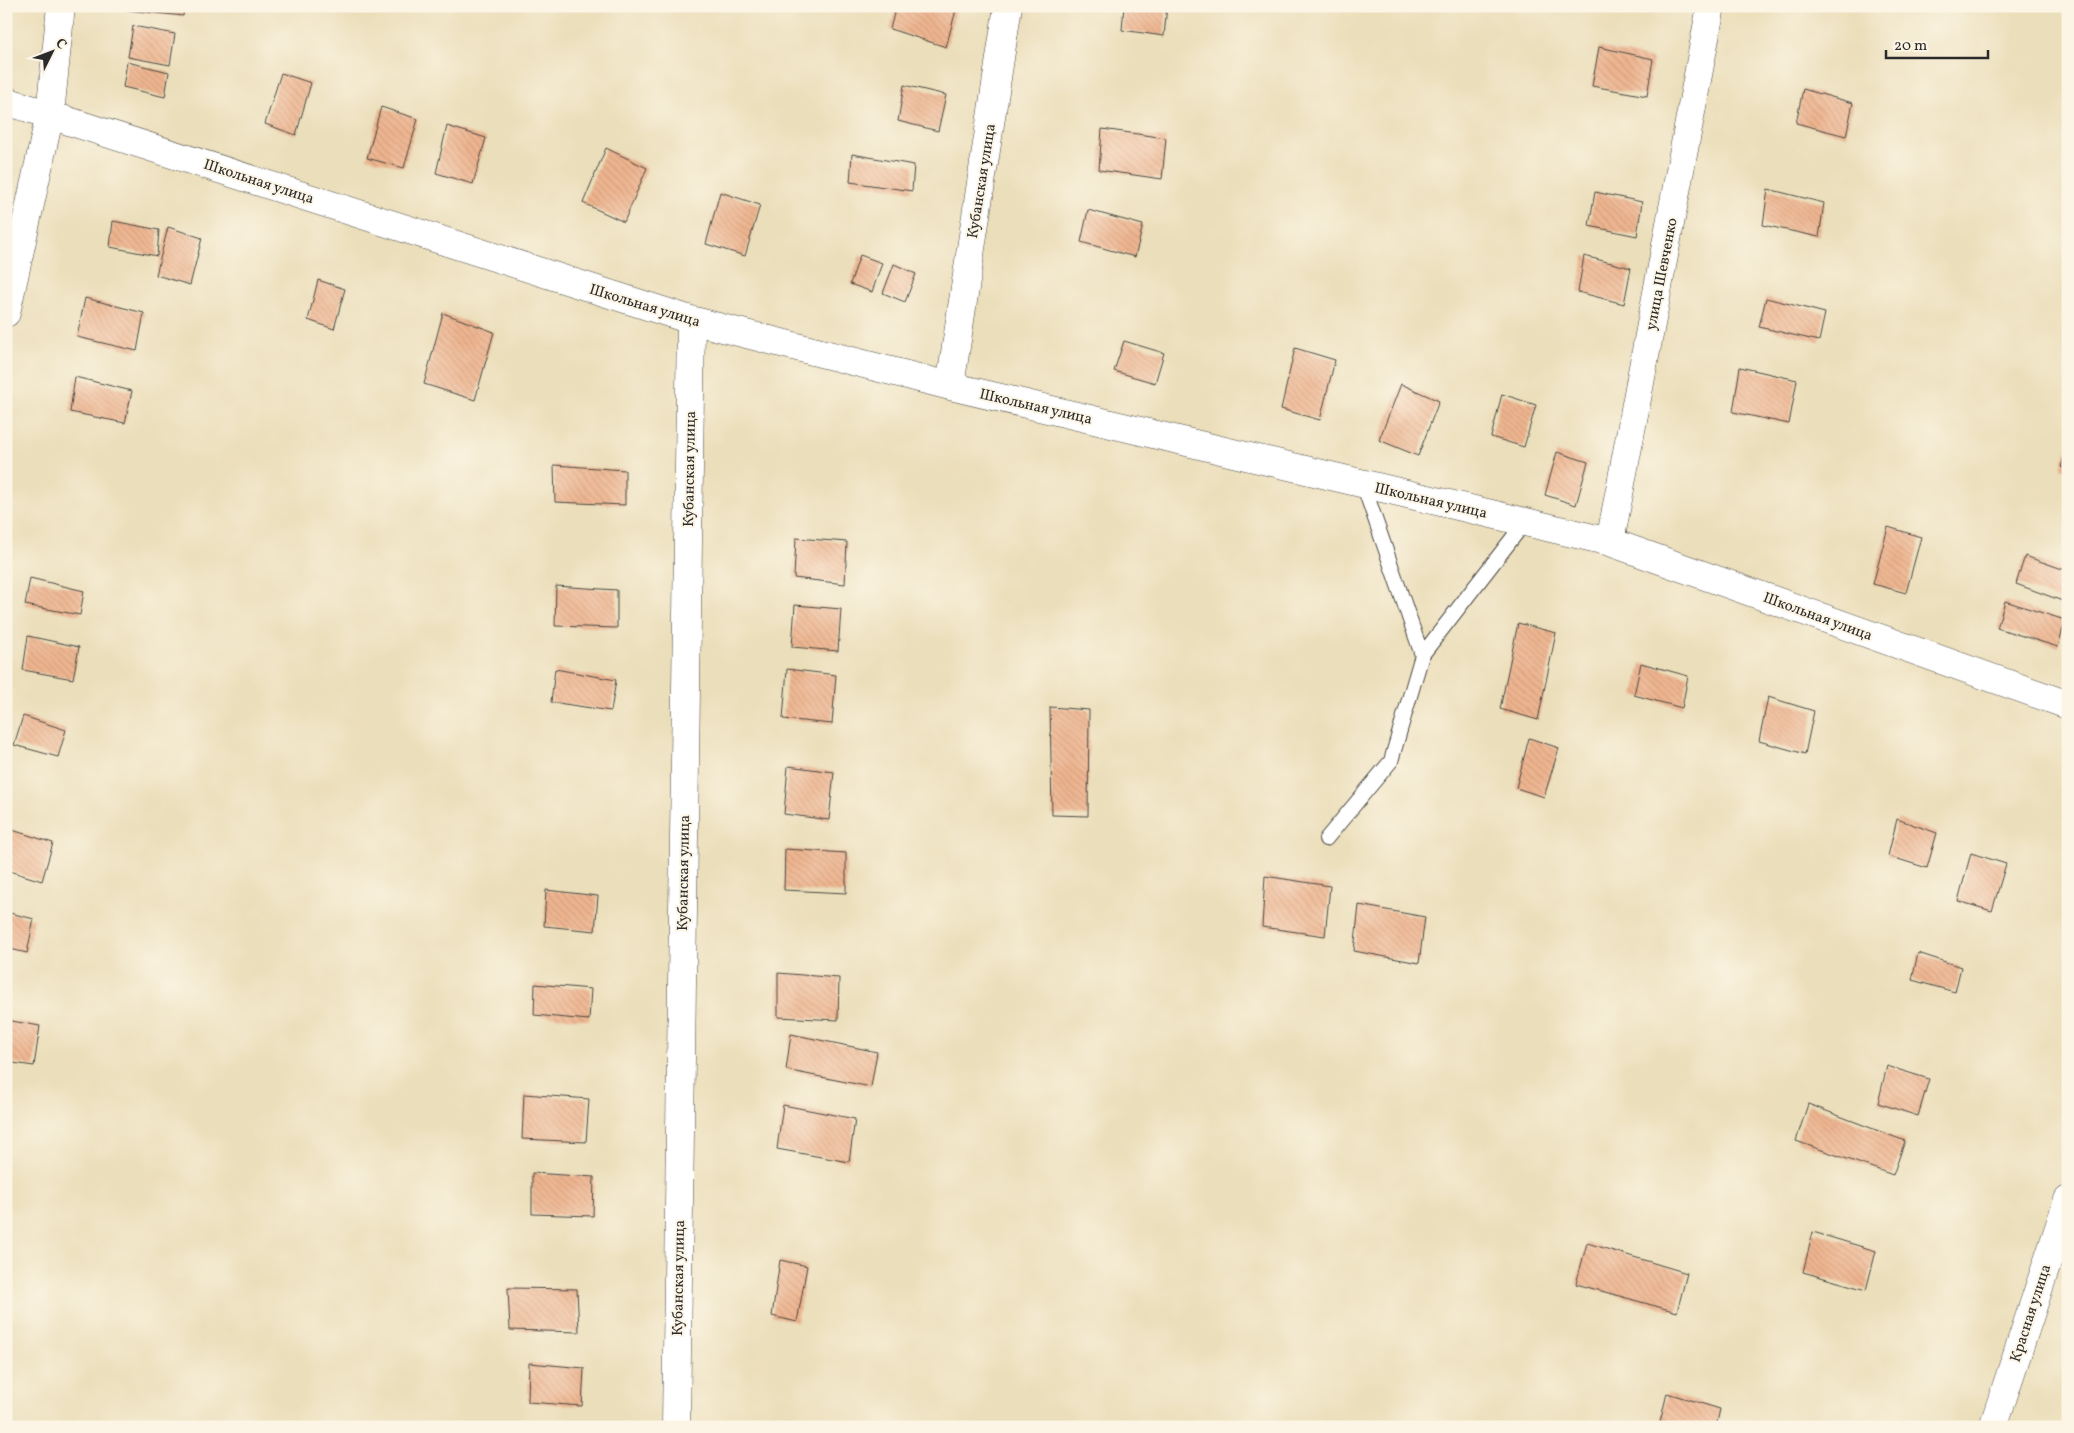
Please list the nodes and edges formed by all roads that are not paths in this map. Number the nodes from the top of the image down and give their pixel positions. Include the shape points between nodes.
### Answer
1 (62, 6) edge
2 (1008, 6) edge
3 (1711, 6) edge
4 (6, 101) edge
5 (50, 114) junction
6 (6, 313) edge
7 (691, 320) junction
8 (950, 386) junction
9 (1363, 484) junction
10 (1525, 522) junction
11 (1610, 542) junction
12 (1422, 655) junction
13 (2068, 705) edge
14 (1326, 839) dead end
15 (2068, 1200) edge
16 (676, 1427) edge
17 (1993, 1427) edge

1 - 5 street
2 - 8 street, Кубанская улица
3 - 11 street, улица Шевченко
4 - 5 street, Школьная улица
5 - 6 street
5 - 7 street, Школьная улица
7 - 8 street, Школьная улица
7 - 16 street, Кубанская улица
8 - 9 street, Школьная улица
9 - 10 street, Школьная улица
9 - 12 lane
10 - 11 street, Школьная улица
10 - 12 lane
11 - 13 street, Школьная улица
12 - 14 lane via 1391,761
15 - 17 street, Красная улица

